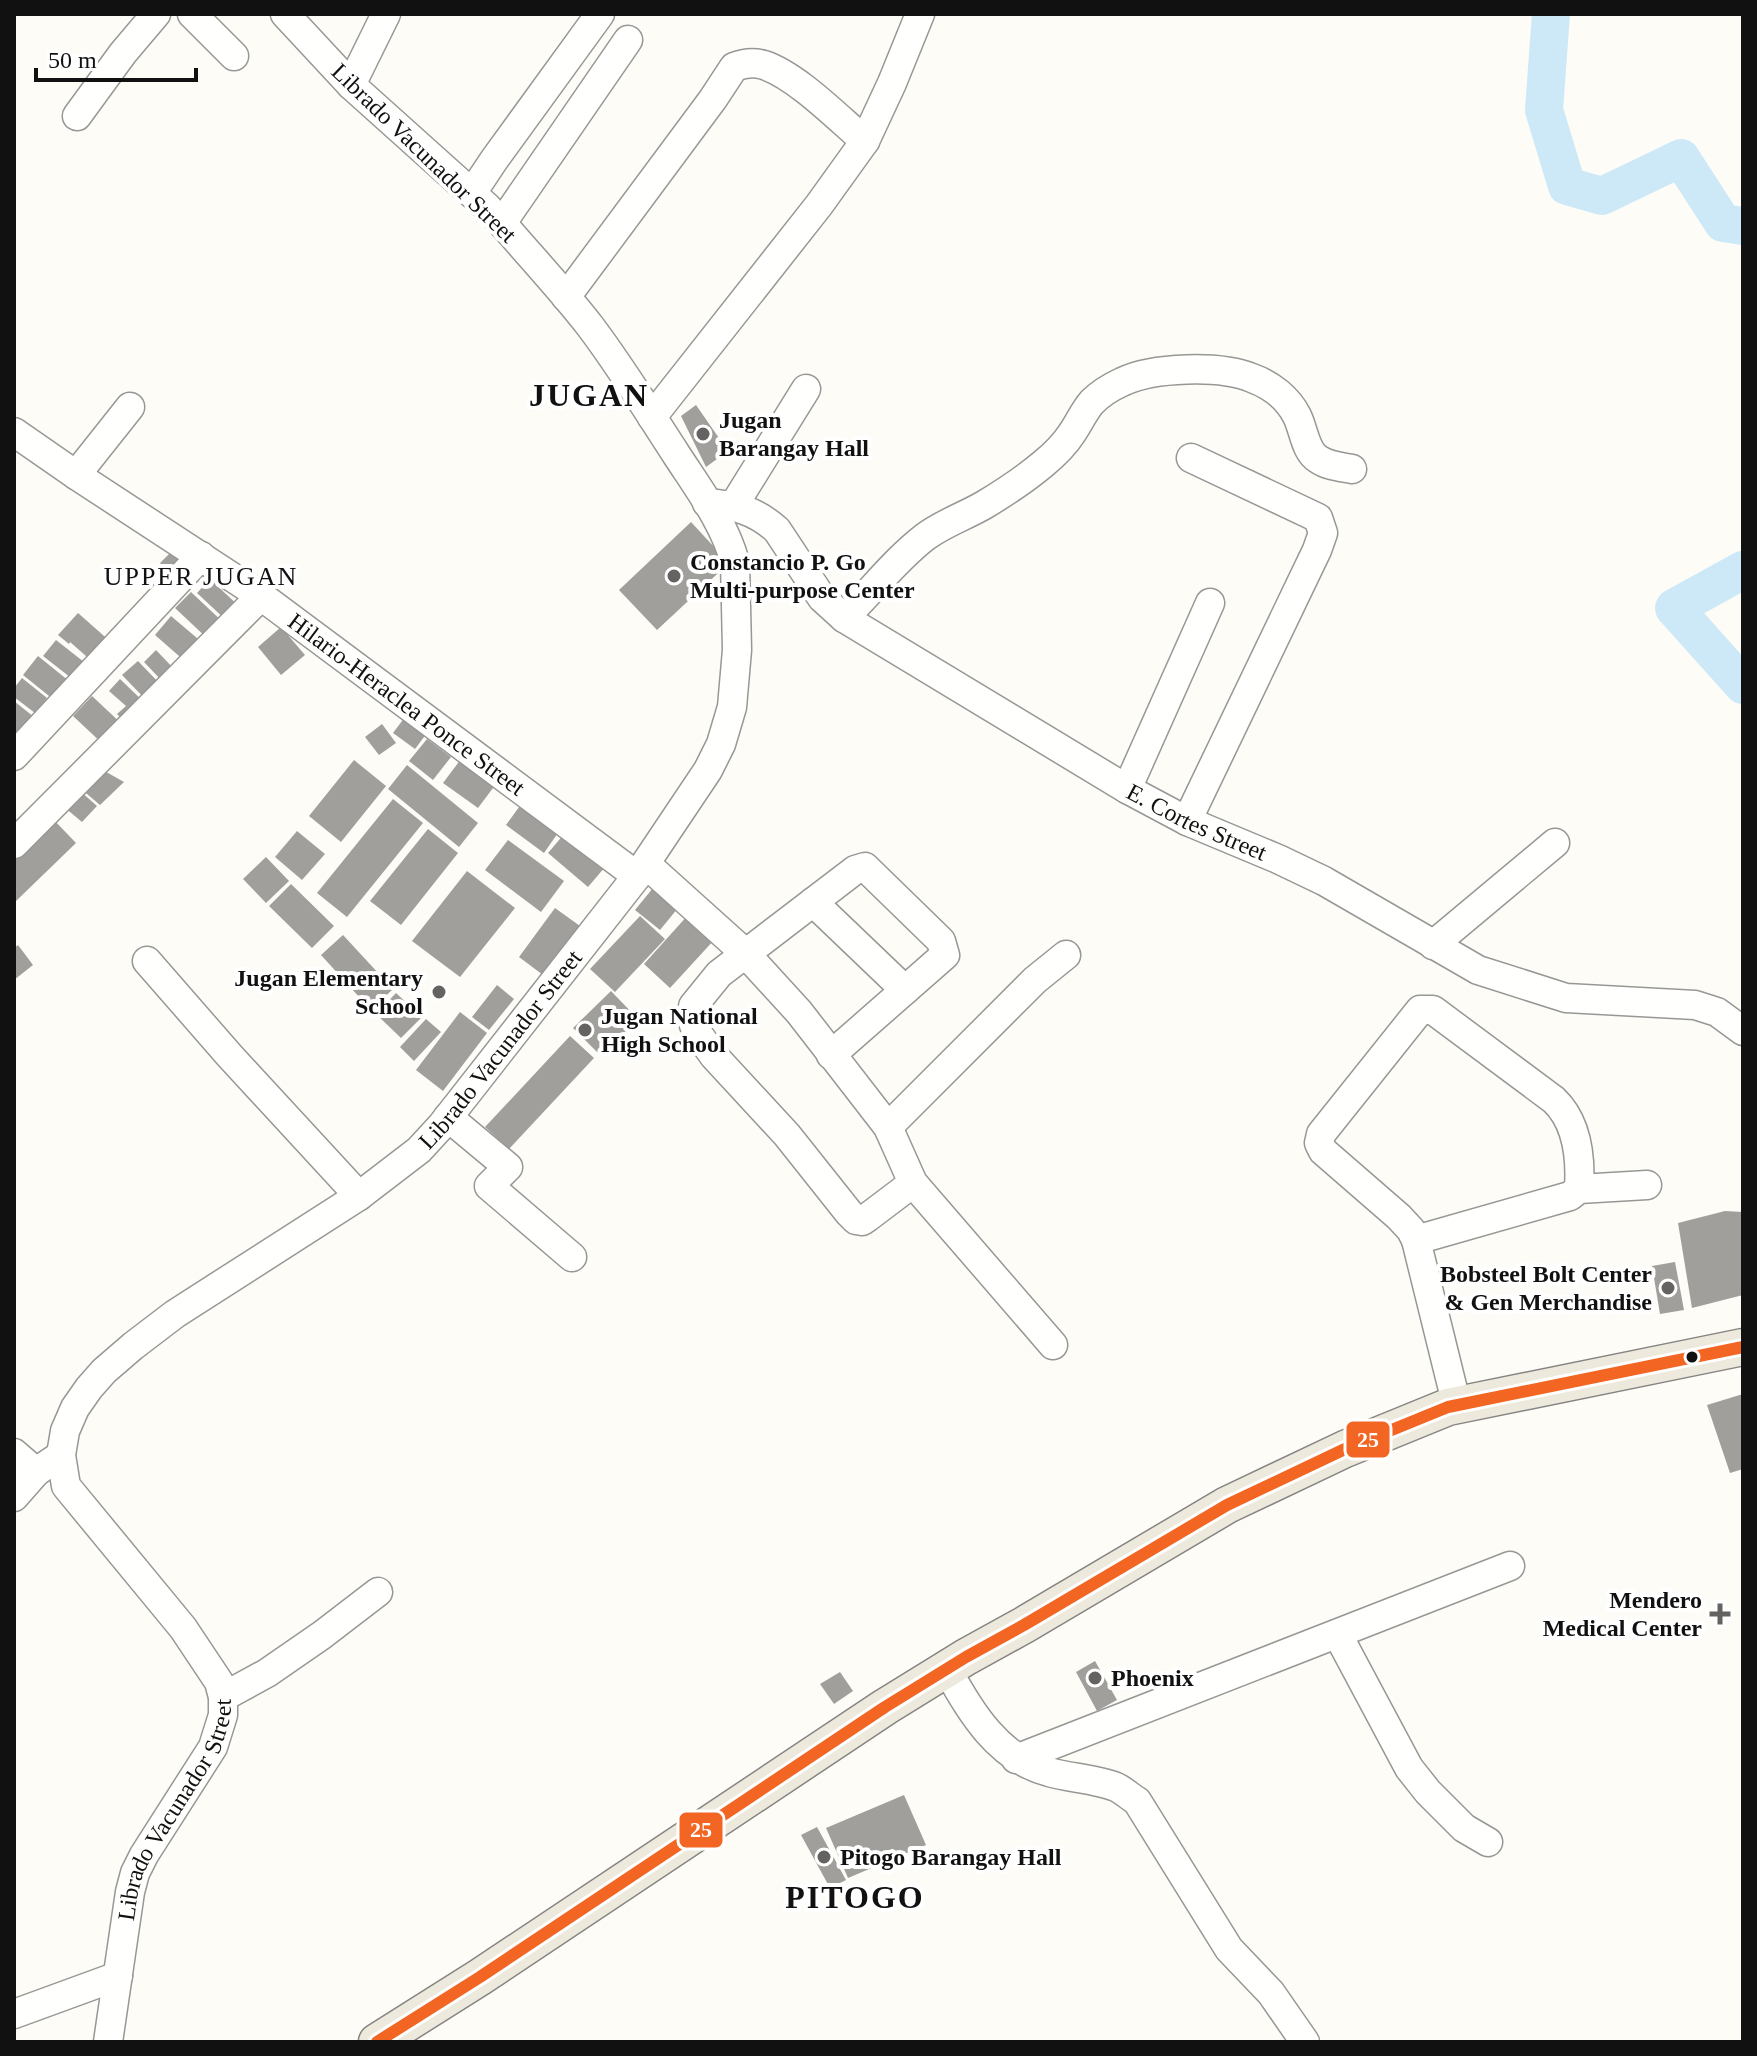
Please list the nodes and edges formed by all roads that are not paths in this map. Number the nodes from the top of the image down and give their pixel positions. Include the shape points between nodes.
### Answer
1 (156, 14) edge
2 (192, 14) edge
3 (285, 14) edge
4 (386, 14) edge
5 (600, 14) edge
6 (912, 18) edge
7 (628, 40) dead end
8 (234, 56) dead end
9 (351, 85) junction
10 (77, 116) dead end
11 (865, 141) junction
12 (472, 193) junction
13 (502, 223) junction
14 (566, 297) junction
15 (806, 389) dead end
16 (130, 407) dead end
17 (652, 417) junction
18 (14, 432) edge
19 (1191, 458) dead end
20 (1352, 469) dead end
21 (76, 475) junction
22 (720, 504) junction
23 (201, 556) junction
24 (261, 596) junction
25 (1210, 603) dead end
26 (844, 618) junction
27 (14, 756) edge
28 (1127, 789) junction
29 (1187, 821) junction
30 (1555, 843) dead end
31 (14, 844) edge
32 (641, 870) junction
33 (813, 902) junction
34 (1433, 945) junction
35 (745, 953) junction
36 (1066, 955) dead end
37 (147, 961) dead end
38 (905, 990) junction
39 (1743, 1031) edge
40 (831, 1055) junction
41 (448, 1117) junction
42 (888, 1127) junction
43 (913, 1183) junction
44 (1647, 1185) dead end
45 (1579, 1189) junction
46 (359, 1196) junction
47 (1416, 1240) junction
48 (572, 1257) dead end
49 (1053, 1345) dead end
50 (1743, 1347) edge
51 (1743, 1366) edge
52 (1457, 1406) junction
53 (14, 1453) edge
54 (61, 1455) junction
55 (36, 1472) junction
56 (14, 1497) edge
57 (1510, 1566) dead end
58 (378, 1592) dead end
59 (1338, 1635) junction
60 (952, 1679) junction
61 (223, 1697) junction
62 (1016, 1759) junction
63 (1488, 1842) dead end
64 (118, 1976) junction
65 (14, 2014) edge
66 (108, 2042) edge
67 (377, 2042) edge
68 (422, 2042) edge
69 (1305, 2042) edge

1 - 10 street
2 - 8 street
3 - 9 street, Librado Vacunador Street
4 - 9 street
5 - 12 street
6 - 11 street via 892,83
7 - 13 street
9 - 12 street, Librado Vacunador Street
11 - 14 street via 783,75 753,63 734,67
11 - 17 street
12 - 13 street, Librado Vacunador Street
13 - 14 street, Librado Vacunador Street
14 - 17 street, Librado Vacunador Street
15 - 22 street
16 - 21 street
17 - 22 street, Librado Vacunador Street
18 - 21 street, Hilario-Heraclea Ponce Street
19 - 29 street via 1318,518 1323,533
20 - 26 street via 1315,458 1297,416 1270,386 1229,372 1151,372 1123,381 1090,404 1045,463 928,535
21 - 23 street, Hilario-Heraclea Ponce Street
22 - 26 street, E. Cortes Street via 754,513 777,530 822,598
22 - 32 street, Librado Vacunador Street via 735,562 732,707 708,770
23 - 24 street, Hilario-Heraclea Ponce Street
23 - 27 street
24 - 31 street
24 - 32 street, Hilario-Heraclea Ponce Street
25 - 28 street
26 - 28 street, E. Cortes Street
28 - 29 street, E. Cortes Street
29 - 34 street, E. Cortes Street via 1324,881
30 - 34 street
32 - 35 street, Hilario-Heraclea Ponce Street
32 - 41 street, Librado Vacunador Street
33 - 35 street
33 - 38 street
33 - 38 street via 865,867 941,941 945,955
34 - 39 street, E. Cortes Street via 1478,970 1566,998 1695,1005 1717,1012
35 - 40 street, Hilario-Heraclea Ponce Street
35 - 43 street via 693,1006 696,1031 714,1056 856,1220 862,1221
36 - 42 street
37 - 46 street
38 - 40 street
40 - 42 street, Hilario-Heraclea Ponce Street
41 - 46 street, Librado Vacunador Street via 419,1150
41 - 48 street via 508,1167 489,1186
42 - 43 street, Hilario-Heraclea Ponce Street
43 - 49 street, Hilario-Heraclea Ponce Street
44 - 45 street
45 - 47 street
45 - 47 street via 1576,1139 1565,1111 1433,1010 1420,1010 1319,1143 1399,1217
46 - 54 street, Librado Vacunador Street via 175,1314 104,1371 75,1408
47 - 52 street
50 - 52 main road
51 - 60 main road via 1424,1435 1280,1499 1098,1606
52 - 60 main road via 1345,1449 1227,1505
53 - 55 street
54 - 55 street
54 - 61 street, Librado Vacunador Street via 66,1486 183,1628 219,1682
55 - 56 street
57 - 59 street
58 - 61 street via 267,1673
59 - 62 street
59 - 63 street via 1409,1768 1464,1828
60 - 62 street via 981,1725
60 - 67 main road via 885,1707
60 - 68 main road
61 - 64 street, Librado Vacunador Street via 213,1747 135,1873
62 - 69 street via 1116,1787 1137,1801 1229,1949 1271,1993
64 - 65 street
64 - 66 street, Librado Vacunador Street

